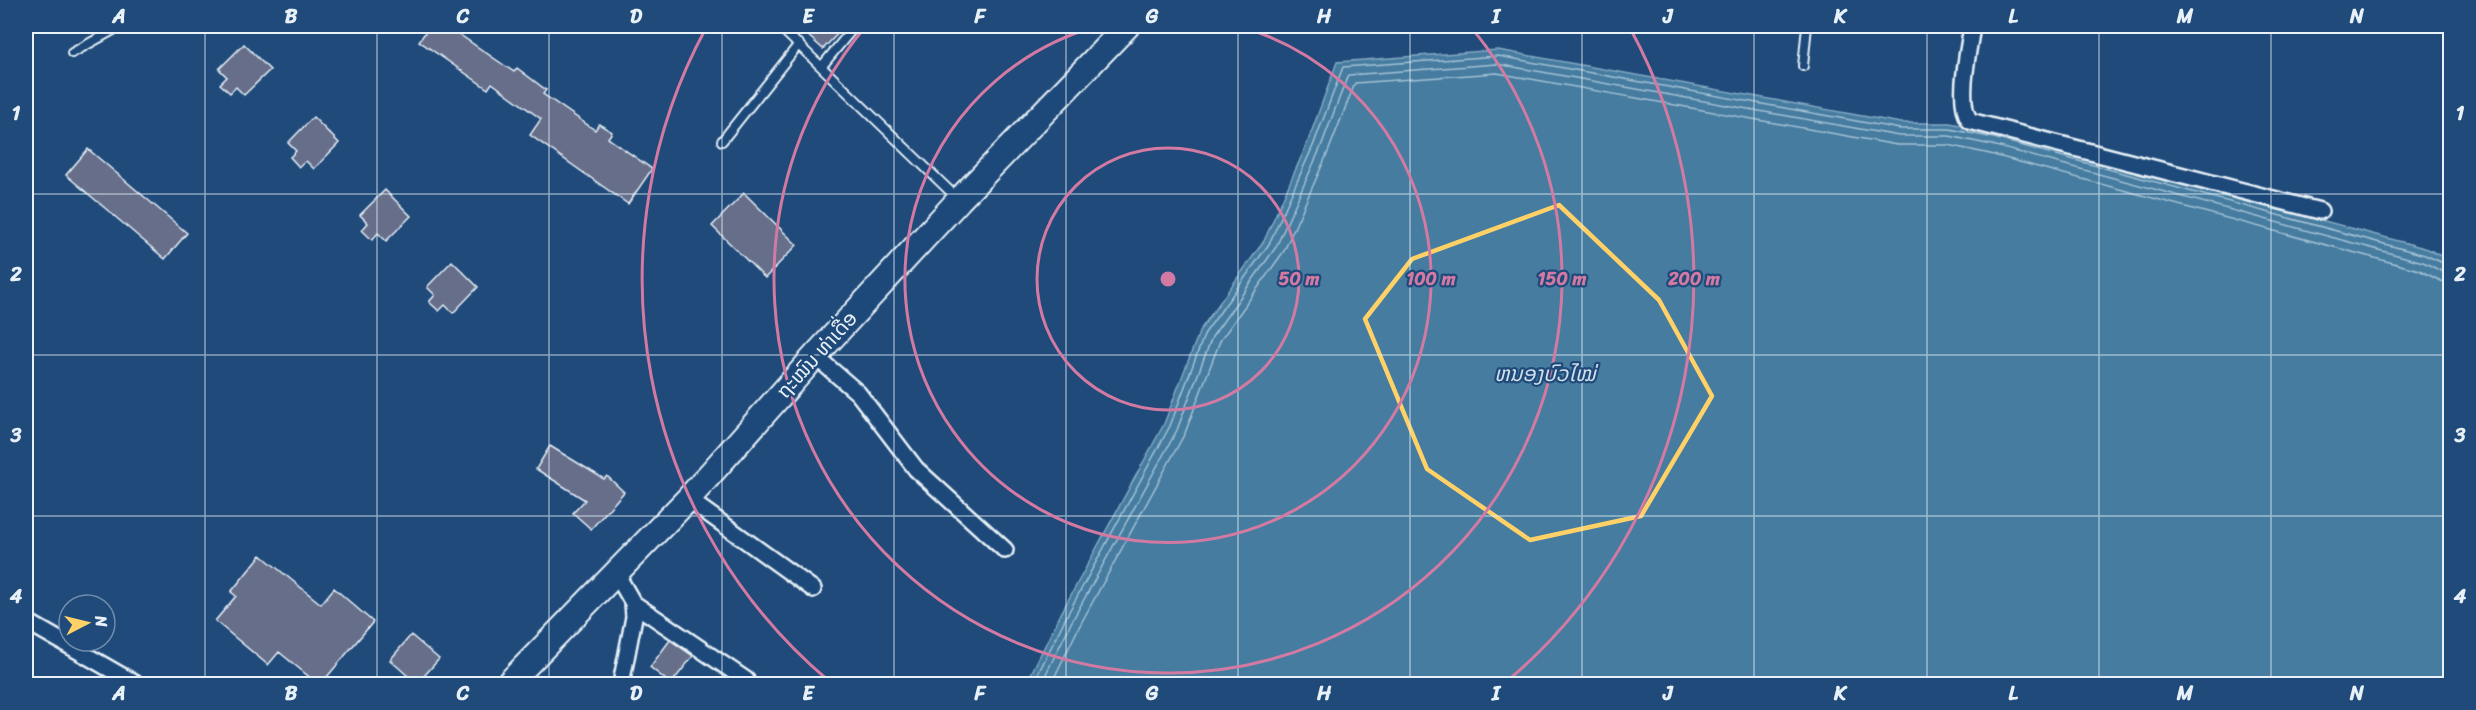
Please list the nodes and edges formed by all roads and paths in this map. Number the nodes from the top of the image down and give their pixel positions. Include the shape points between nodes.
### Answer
1 (779, 26) edge
2 (855, 26) edge
3 (1127, 26) edge
4 (1807, 26) edge
5 (1972, 26) edge
6 (117, 28) dead end
7 (799, 44) junction
8 (72, 53) dead end
9 (822, 66) junction
10 (1803, 66) dead end
11 (722, 141) dead end
12 (959, 200) junction
13 (2320, 211) dead end
14 (815, 356) junction
15 (688, 500) junction
16 (1005, 550) dead end
17 (616, 574) junction
18 (813, 589) dead end
19 (633, 603) junction
20 (26, 621) edge
21 (746, 680) dead end
22 (136, 684) edge
23 (508, 684) edge
24 (621, 684) edge

1 - 7 lane
2 - 9 lane
3 - 12 main road, ຖະໝົນ ທ່າເດື່ອ
4 - 10 lane
5 - 13 street via 1963,97 1970,121
6 - 8 lane
7 - 9 lane
7 - 11 lane
9 - 12 lane
12 - 14 main road, ຖະໝົນ ທ່າເດື່ອ
14 - 15 main road, ຖະໝົນ ທ່າເດື່ອ
14 - 16 street via 858,393 916,469
15 - 17 main road, ຖະໝົນ ທ່າເດື່ອ
15 - 18 street
17 - 19 street
17 - 23 main road, ຖະໝົນ ທ່າເດື່ອ
19 - 21 street
19 - 24 street
20 - 22 street

